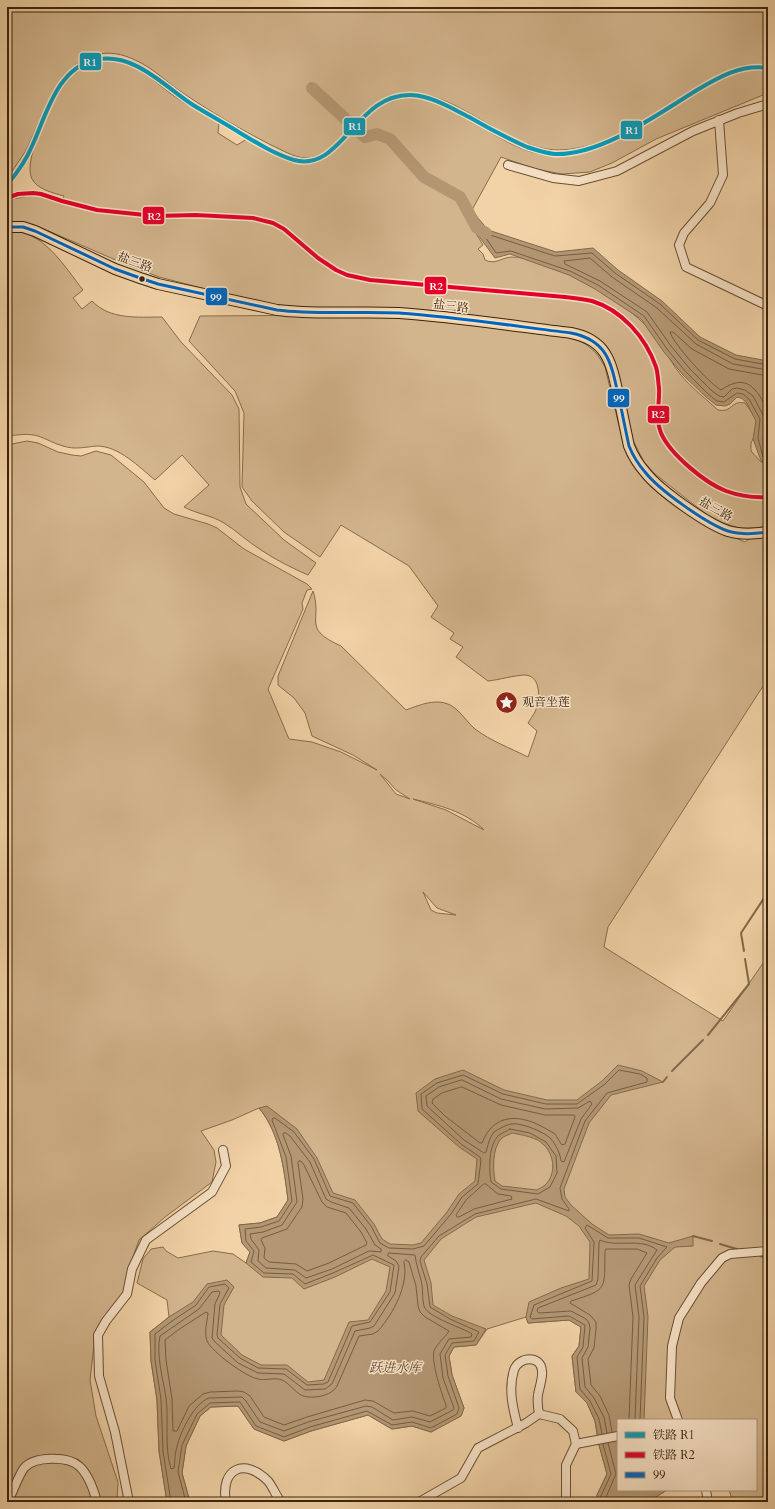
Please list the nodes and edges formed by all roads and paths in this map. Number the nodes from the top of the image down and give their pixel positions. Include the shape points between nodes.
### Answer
1 (768, 104) edge
2 (719, 120) junction
3 (508, 165) dead end
4 (7, 227) edge
5 (768, 306) edge
6 (768, 532) edge
7 (223, 1150) dead end
8 (768, 1251) edge
9 (539, 1414) junction
10 (678, 1419) edge
11 (518, 1428) junction
12 (617, 1436) edge
13 (576, 1444) junction
14 (706, 1491) edge
15 (8, 1502) edge
16 (97, 1502) edge
17 (129, 1502) edge
18 (226, 1502) edge
19 (281, 1502) edge
20 (419, 1502) edge
21 (566, 1502) edge
22 (708, 1502) edge

1 - 2 street
2 - 3 street via 693,130 617,171 579,181 553,178
2 - 5 street via 723,175 710,204 684,233 679,245 686,267
4 - 6 main road, 盐三路 via 23,227 35,231 115,269 150,281 277,310 406,314 587,337 599,345 612,365 629,446 635,460 648,476 707,521 728,531 747,534
7 - 17 street via 226,1166 219,1182 212,1192 146,1240 132,1269 127,1294 98,1334 99,1376 115,1432
8 - 10 street via 730,1254 722,1258 701,1283 679,1318 672,1346 670,1398
9 - 11 street
9 - 11 street via 538,1397 543,1372 540,1364 534,1359 524,1360 517,1363 511,1390
9 - 13 street via 560,1419 573,1431
11 - 20 street via 478,1448 460,1478
12 - 13 street
13 - 21 street via 566,1464
14 - 22 street
15 - 16 street via 24,1468 40,1459 64,1460 79,1466 92,1485
18 - 19 street via 226,1485 230,1475 236,1468 243,1468 267,1480

